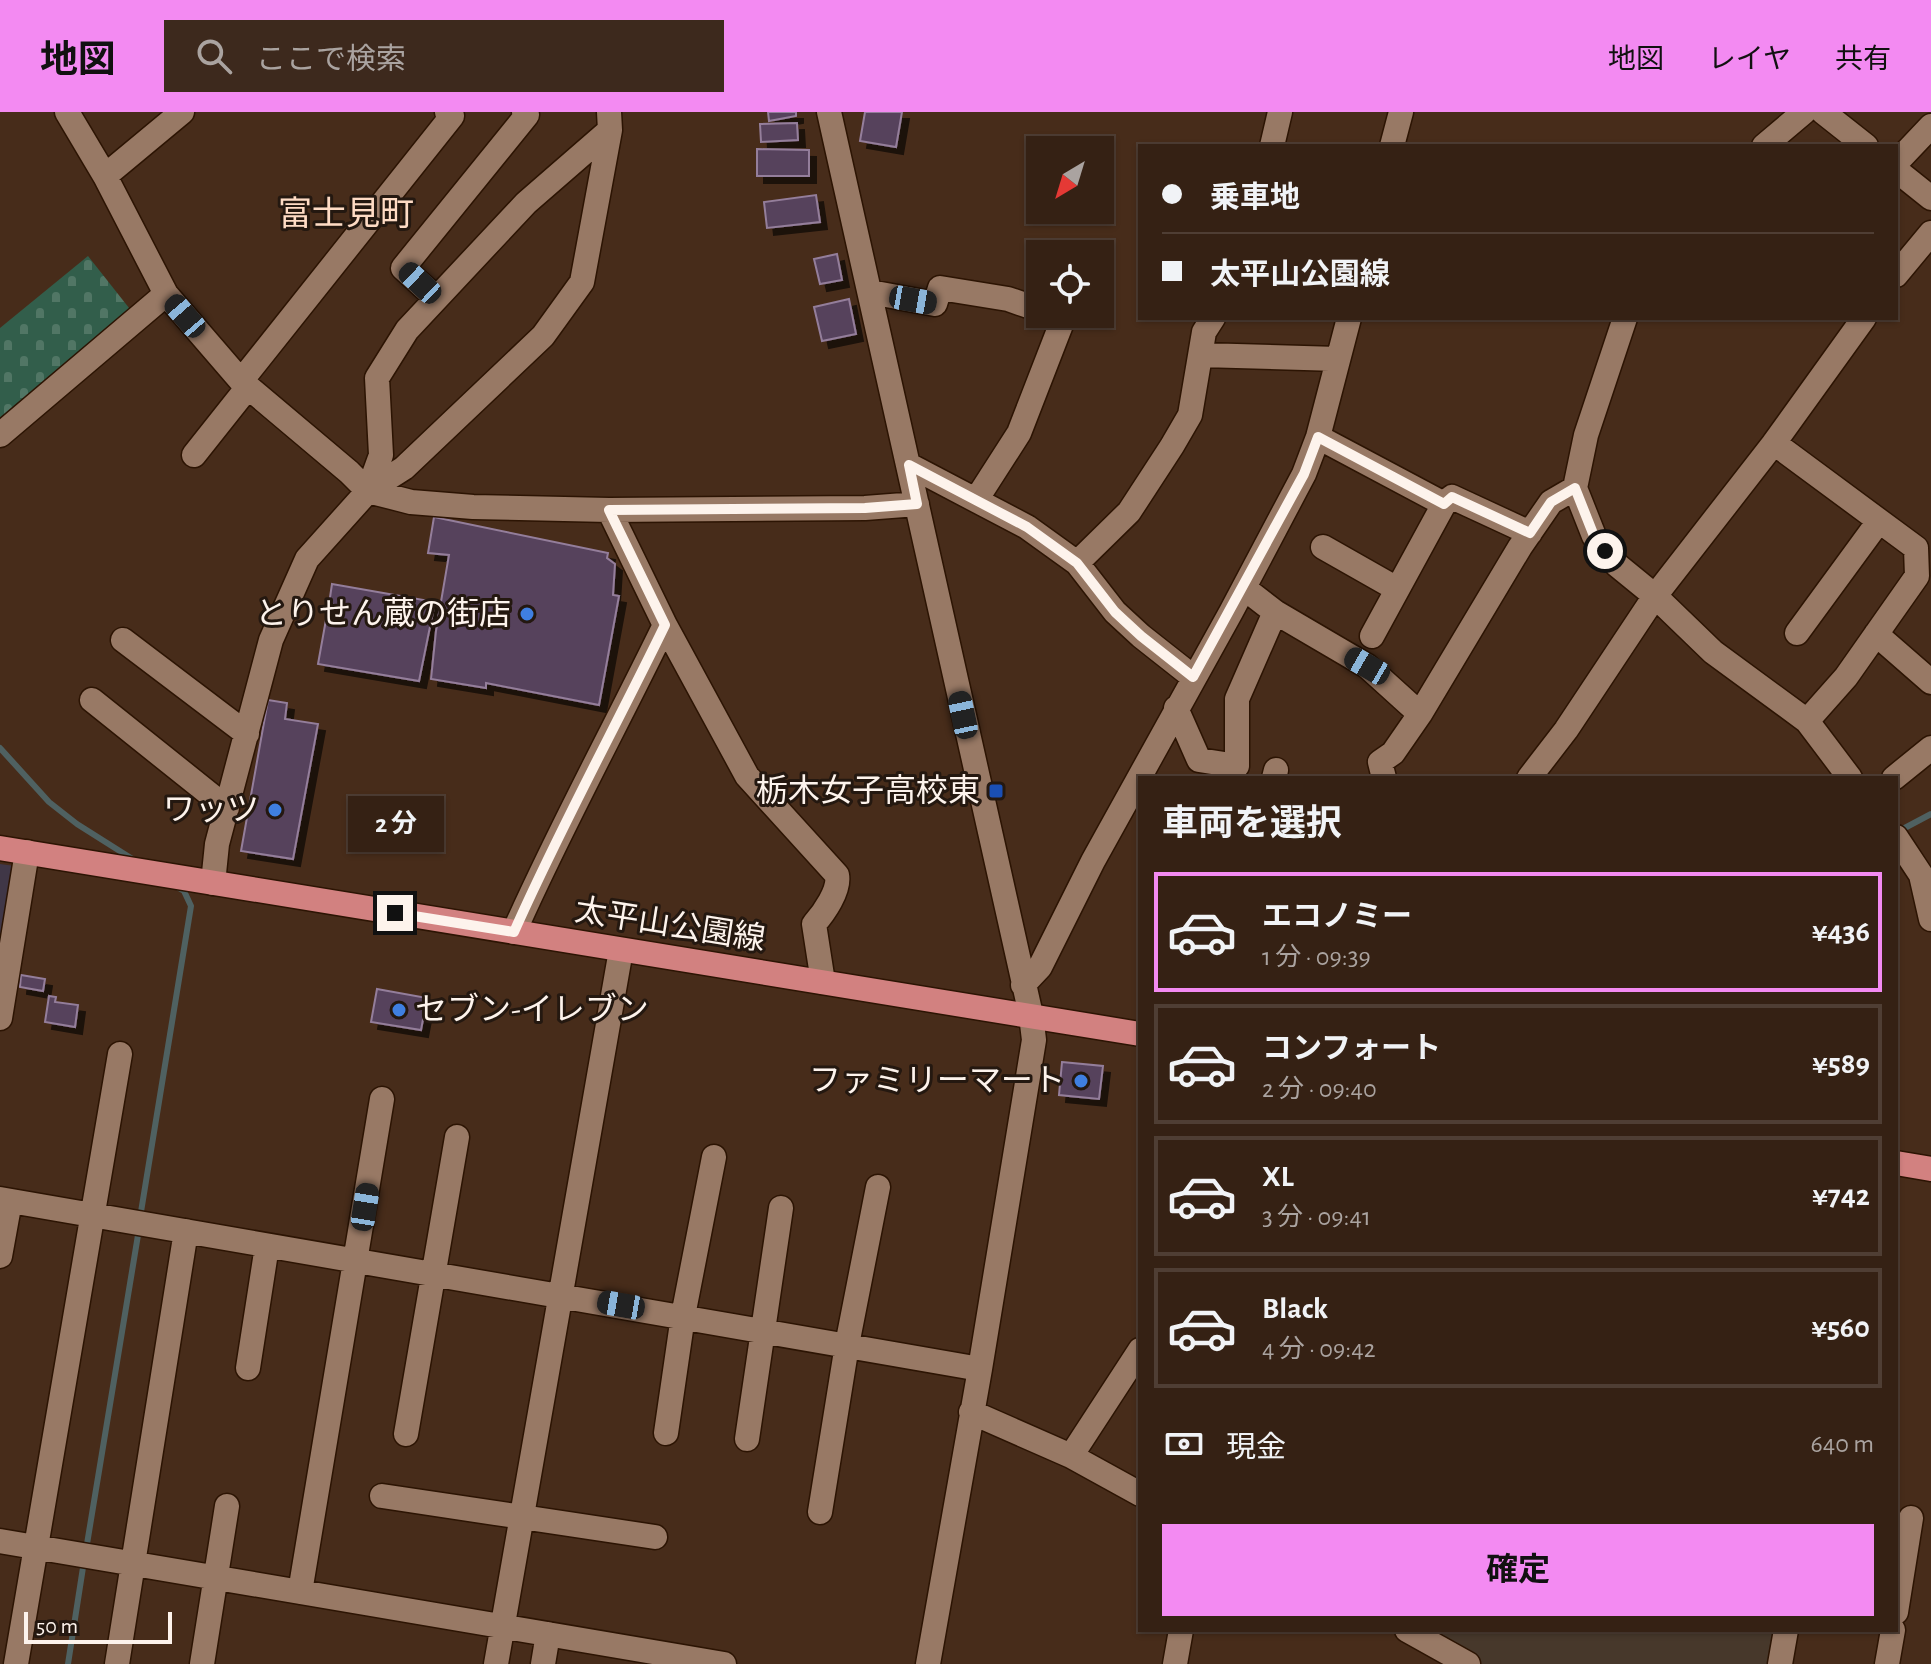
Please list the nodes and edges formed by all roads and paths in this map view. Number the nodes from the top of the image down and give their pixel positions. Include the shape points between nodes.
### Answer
1 (67, 112) edge
2 (182, 112) edge
3 (447, 112) edge
4 (524, 112) edge
5 (829, 112) edge
6 (1280, 112) edge
7 (1401, 112) edge
8 (1804, 112) edge
9 (1823, 112) edge
10 (609, 121) edge
11 (1931, 126) edge
12 (1272, 144) edge
13 (1393, 144) edge
14 (1766, 144) edge
15 (1863, 144) edge
16 (1898, 161) edge
17 (1898, 172) edge
18 (105, 176) junction
19 (1931, 198) edge
20 (1931, 233) edge
21 (1898, 273) edge
22 (870, 292) junction
23 (166, 294) junction
24 (436, 298) junction
25 (1026, 305) edge
26 (1212, 320) edge
27 (1348, 320) edge
28 (1624, 320) edge
29 (1863, 320) edge
30 (1060, 328) edge
31 (1201, 355) junction
32 (1338, 359) junction
33 (244, 384) junction
34 (0, 435) edge
35 (1318, 437) junction
36 (1774, 443) junction
37 (194, 455) dead end
38 (909, 465) junction
39 (1575, 488) junction
40 (368, 491) junction
41 (976, 500) junction
42 (917, 504) junction
43 (1444, 504) junction
44 (609, 510) junction
45 (1879, 521) junction
46 (1530, 533) junction
47 (1323, 547) dead end
48 (1077, 563) junction
49 (1244, 588) junction
50 (1397, 589) junction
51 (1655, 596) junction
52 (1275, 612) junction
53 (665, 625) junction
54 (1797, 633) dead end
55 (1876, 634) junction
56 (1372, 636) dead end
57 (123, 640) dead end
58 (1193, 677) junction
59 (1931, 682) edge
60 (92, 700) dead end
61 (1176, 708) junction
62 (1420, 714) junction
63 (1807, 721) junction
64 (247, 734) junction
65 (1931, 748) edge
66 (1139, 776) edge
67 (1384, 776) edge
68 (1531, 776) edge
69 (1848, 776) edge
70 (1896, 776) edge
71 (1138, 778) edge
72 (227, 808) junction
73 (1898, 840) edge
74 (0, 848) edge
75 (27, 852) junction
76 (213, 883) junction
77 (1931, 919) edge
78 (514, 932) junction
79 (621, 950) junction
80 (823, 982) junction
81 (1023, 985) junction
82 (1031, 1015) junction
83 (0, 1018) edge
84 (1138, 1034) edge
85 (120, 1054) dead end
86 (382, 1099) dead end
87 (457, 1137) dead end
88 (714, 1157) dead end
89 (1898, 1163) edge
90 (1931, 1169) edge
91 (878, 1187) dead end
92 (5, 1200) edge
93 (781, 1208) dead end
94 (92, 1214) junction
95 (186, 1231) junction
96 (267, 1246) junction
97 (0, 1256) edge
98 (356, 1260) junction
99 (435, 1273) junction
100 (560, 1294) junction
101 (683, 1316) junction
102 (763, 1330) junction
103 (847, 1345) junction
104 (1138, 1353) edge
105 (248, 1368) dead end
106 (980, 1369) junction
107 (971, 1412) junction
108 (666, 1433) dead end
109 (406, 1434) dead end
110 (747, 1439) dead end
111 (1071, 1456) junction
112 (1138, 1493) edge
113 (382, 1496) dead end
114 (227, 1506) dead end
115 (820, 1512) dead end
116 (521, 1517) junction
117 (1913, 1518) edge
118 (655, 1537) dead end
119 (0, 1541) edge
120 (35, 1547) junction
121 (131, 1563) junction
122 (217, 1578) junction
123 (300, 1592) junction
124 (1898, 1601) edge
125 (502, 1626) junction
126 (1181, 1632) edge
127 (1786, 1632) edge
128 (1893, 1632) edge
129 (548, 1634) junction
130 (1434, 1636) edge
131 (625, 1656) edge
132 (1459, 1661) edge
133 (716, 1663) edge
134 (16, 1664) edge
135 (117, 1664) edge
136 (202, 1664) edge
137 (496, 1664) edge
138 (543, 1664) edge
139 (928, 1664) edge
140 (1175, 1664) edge
141 (1780, 1664) edge
142 (1887, 1664) edge

1 - 18 street
2 - 18 street
3 - 33 street via 452,116
4 - 24 street via 527,115 403,268
5 - 22 street
6 - 12 street
7 - 13 street
8 - 14 street
9 - 15 street
10 - 24 street
10 - 40 street via 582,282 543,336 404,468
11 - 16 street
17 - 19 street
18 - 23 street
20 - 21 street
22 - 25 street via 935,304 940,288
22 - 38 street
23 - 33 street
23 - 34 street
24 - 40 street via 407,330 377,378 381,455
26 - 31 street
27 - 32 street
28 - 39 street via 1586,435
29 - 36 street
30 - 41 street via 1019,433
31 - 32 street
31 - 48 street via 1190,415 1172,446 1129,512
32 - 35 street
33 - 37 street
33 - 40 street
35 - 43 street
35 - 49 street
36 - 45 street
36 - 51 street
38 - 41 street
38 - 42 street
39 - 46 street via 1551,502
39 - 51 street via 1594,536 1617,565
40 - 44 street via 411,502 473,507
40 - 64 street via 307,559 271,640
41 - 48 street via 1027,527
42 - 44 street
42 - 81 street
43 - 46 street via 1452,497
43 - 50 street
44 - 53 street
45 - 54 street
45 - 55 street via 1916,548 1917,576
46 - 62 street
47 - 50 street
48 - 58 street via 1115,612
49 - 52 street
49 - 58 street
50 - 56 street
51 - 63 street via 1713,652
51 - 68 street
52 - 61 street via 1237,699 1237,766 1199,760
52 - 62 street via 1367,666
53 - 78 street
53 - 80 street via 747,776 837,875 839,882 814,924
55 - 59 street
55 - 63 street
57 - 64 street
58 - 61 street
60 - 72 street
61 - 66 street
62 - 67 street via 1393,753 1380,762
63 - 69 street
64 - 72 street
65 - 70 street
71 - 81 street via 1040,967
72 - 76 street
73 - 77 street via 1921,875
74 - 75 main road, 太平山公園線
75 - 76 main road, 太平山公園線
75 - 83 street
76 - 78 main road, 太平山公園線
78 - 79 main road, 太平山公園線
79 - 80 main road, 太平山公園線
79 - 100 street
80 - 82 main road, 太平山公園線
81 - 82 street
82 - 84 main road, 太平山公園線
82 - 106 street via 1034,1040
85 - 94 street
86 - 98 street
87 - 99 street
88 - 101 street
89 - 90 main road
91 - 103 street
92 - 94 street
92 - 97 street
93 - 102 street
94 - 95 street
94 - 120 street
95 - 96 street
95 - 121 street
96 - 98 street
96 - 105 street
98 - 99 street
98 - 123 street
99 - 100 street
99 - 109 street
100 - 101 street
100 - 116 street
101 - 102 street
101 - 108 street
102 - 103 street
102 - 110 street
103 - 106 street
103 - 115 street
104 - 111 street
106 - 107 street
107 - 111 street
107 - 139 street
111 - 112 street
113 - 116 street
114 - 122 street
116 - 118 street
116 - 125 street
117 - 124 street
119 - 120 street
120 - 121 street
120 - 134 street
121 - 122 street
121 - 135 street
122 - 123 street
122 - 136 street
123 - 125 street
125 - 129 street
125 - 137 street
126 - 140 street
127 - 141 street
128 - 142 street
129 - 131 street
129 - 138 street
130 - 132 street
131 - 133 street

